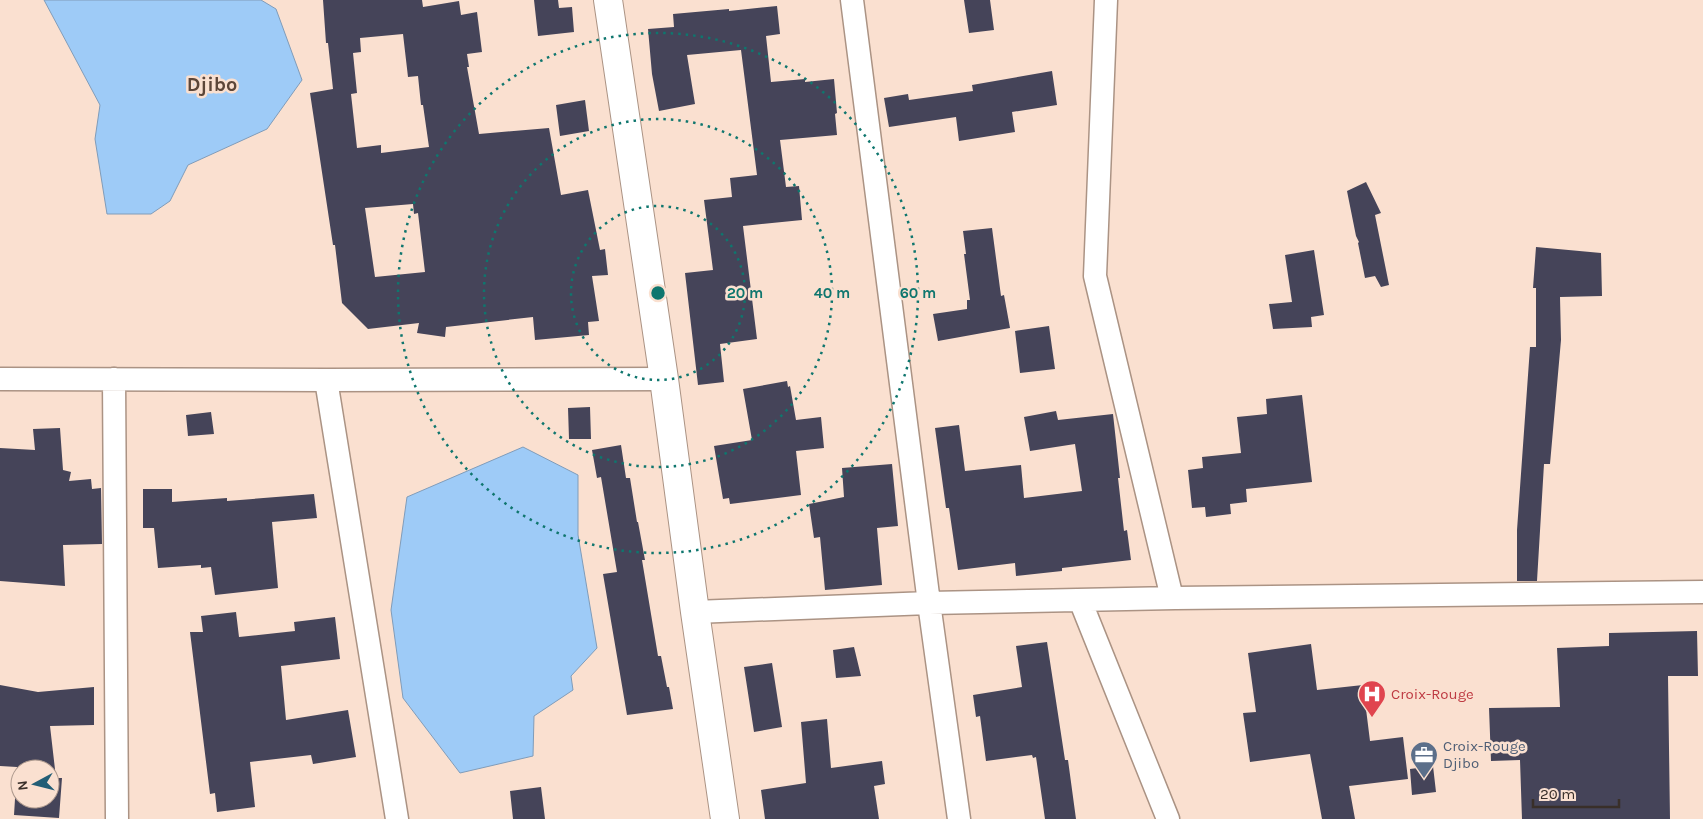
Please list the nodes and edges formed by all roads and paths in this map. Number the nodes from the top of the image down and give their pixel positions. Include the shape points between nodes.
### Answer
1 (608, 0) edge
2 (852, 0) edge
3 (1106, 0) edge
4 (0, 379) edge
5 (114, 379) junction
6 (664, 379) junction
7 (326, 380) junction
8 (1703, 592) edge
9 (1172, 598) junction
10 (1080, 600) junction
11 (929, 603) junction
12 (695, 612) junction
13 (117, 819) edge
14 (397, 819) edge
15 (725, 819) edge
16 (959, 819) edge
17 (1168, 819) edge

1 - 6 main road
2 - 11 street
3 - 9 street via 1095,276
4 - 5 street
5 - 7 street
5 - 13 street
6 - 7 street
6 - 12 main road
7 - 14 street
8 - 9 street
9 - 10 street
10 - 11 street
10 - 17 street
11 - 12 street
11 - 16 street
12 - 15 main road

